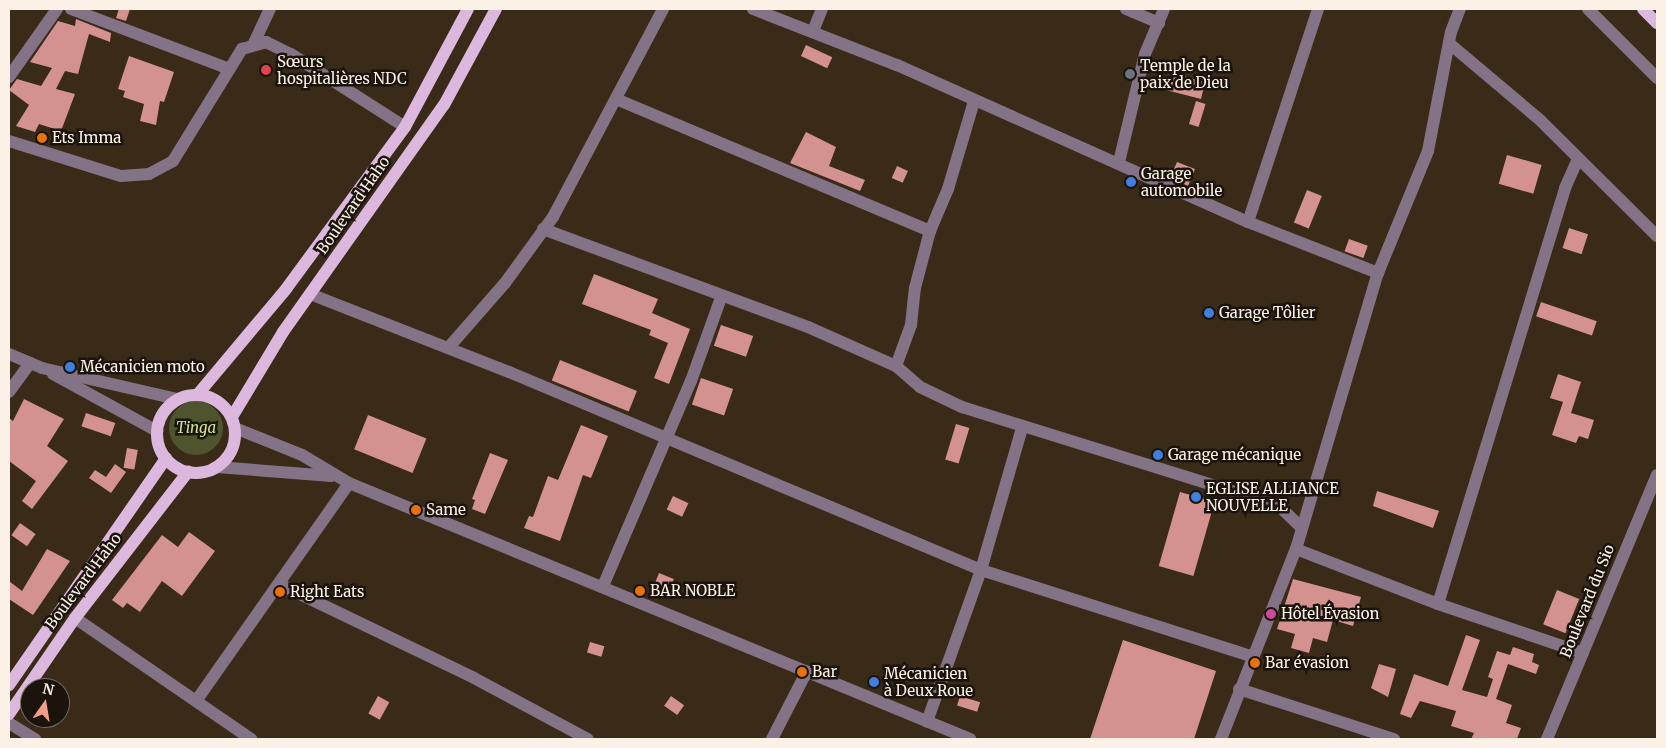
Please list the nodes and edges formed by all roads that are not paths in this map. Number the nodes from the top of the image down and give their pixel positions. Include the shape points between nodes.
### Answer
1 (57, 9) edge
2 (71, 9) edge
3 (270, 9) edge
4 (468, 9) edge
5 (496, 9) edge
6 (663, 9) edge
7 (754, 9) edge
8 (822, 9) edge
9 (1126, 9) edge
10 (1164, 9) edge
11 (1318, 9) edge
12 (1588, 9) edge
13 (1643, 9) edge
14 (1458, 10) edge
15 (1159, 23) junction
16 (1657, 23) edge
17 (812, 31) junction
18 (254, 43) junction
19 (1450, 44) junction
20 (227, 68) junction
21 (9, 77) edge
22 (1657, 78) edge
23 (616, 99) junction
24 (974, 101) junction
25 (405, 127) junction
26 (9, 141) edge
27 (1578, 161) junction
28 (1119, 162) junction
29 (1248, 222) junction
30 (544, 229) junction
31 (930, 231) junction
32 (1657, 236) edge
33 (1378, 273) junction
34 (310, 294) junction
35 (722, 296) junction
36 (449, 347) junction
37 (9, 354) edge
38 (36, 366) junction
39 (896, 366) junction
40 (9, 392) edge
41 (198, 394) junction
42 (177, 399) junction
43 (234, 423) junction
44 (1022, 428) junction
45 (157, 431) junction
46 (665, 439) junction
47 (166, 458) junction
48 (216, 467) junction
49 (188, 472) junction
50 (1657, 475) edge
51 (335, 476) junction
52 (349, 483) junction
53 (1302, 528) junction
54 (1296, 549) junction
55 (981, 570) junction
56 (279, 584) junction
57 (603, 586) junction
58 (1438, 604) junction
59 (75, 618) junction
60 (1583, 653) junction
61 (1251, 656) junction
62 (806, 671) junction
63 (9, 685) edge
64 (1239, 689) junction
65 (196, 701) junction
66 (9, 714) edge
67 (927, 722) junction
68 (9, 723) edge
69 (35, 739) edge
70 (250, 739) edge
71 (588, 739) edge
72 (772, 739) edge
73 (970, 739) edge
74 (1221, 739) edge
75 (1394, 739) edge
76 (1547, 739) edge

1 - 21 street
2 - 20 street
3 - 18 street
4 - 25 main road, Boulevard Haho
5 - 34 main road, Boulevard Haho via 444,105
6 - 23 street
7 - 17 street
8 - 17 street
9 - 15 street
10 - 15 street
11 - 29 street
12 - 22 street
13 - 16 main road
14 - 19 street
15 - 28 street via 1145,54
17 - 24 street
18 - 20 street via 242,49
18 - 25 street via 266,42 291,54
19 - 27 street via 1540,120
19 - 33 street via 1428,151
20 - 26 street via 173,161 149,174 121,176
23 - 30 street
23 - 31 street
24 - 28 street
24 - 31 street via 948,189
25 - 41 main road, Boulevard Haho via 286,289
27 - 32 street
27 - 58 street via 1565,188
28 - 29 street
29 - 33 street
30 - 35 street
30 - 36 street via 505,283
31 - 39 street via 911,325
33 - 53 street
34 - 36 street
34 - 43 main road, Boulevard Haho via 261,364
35 - 39 street via 808,327
35 - 46 street
36 - 46 street
37 - 38 street
38 - 40 street
38 - 42 street via 138,387
38 - 45 street
39 - 44 street via 942,399
41 - 42 main road
41 - 43 main road via 218,401
42 - 45 main road via 165,410
43 - 48 main road via 232,450
43 - 51 street via 302,455
44 - 53 street via 1257,497 1279,506
44 - 55 street
45 - 47 main road
46 - 55 street
46 - 57 street
47 - 49 main road
47 - 63 main road, Boulevard Haho
48 - 49 main road
48 - 51 street
49 - 59 main road, Boulevard Haho
50 - 60 street, Boulevard du Sio
51 - 52 street
52 - 56 street
52 - 57 street
53 - 54 street
54 - 58 street
54 - 61 street
55 - 61 street
55 - 67 street
56 - 65 street
56 - 71 street via 474,678
57 - 62 street
58 - 60 street
59 - 65 street
59 - 66 main road, Boulevard Haho
60 - 76 street, Boulevard du Sio
61 - 64 street
62 - 67 street
62 - 72 street
64 - 74 street
64 - 75 street
65 - 70 street
67 - 73 street
68 - 69 street

